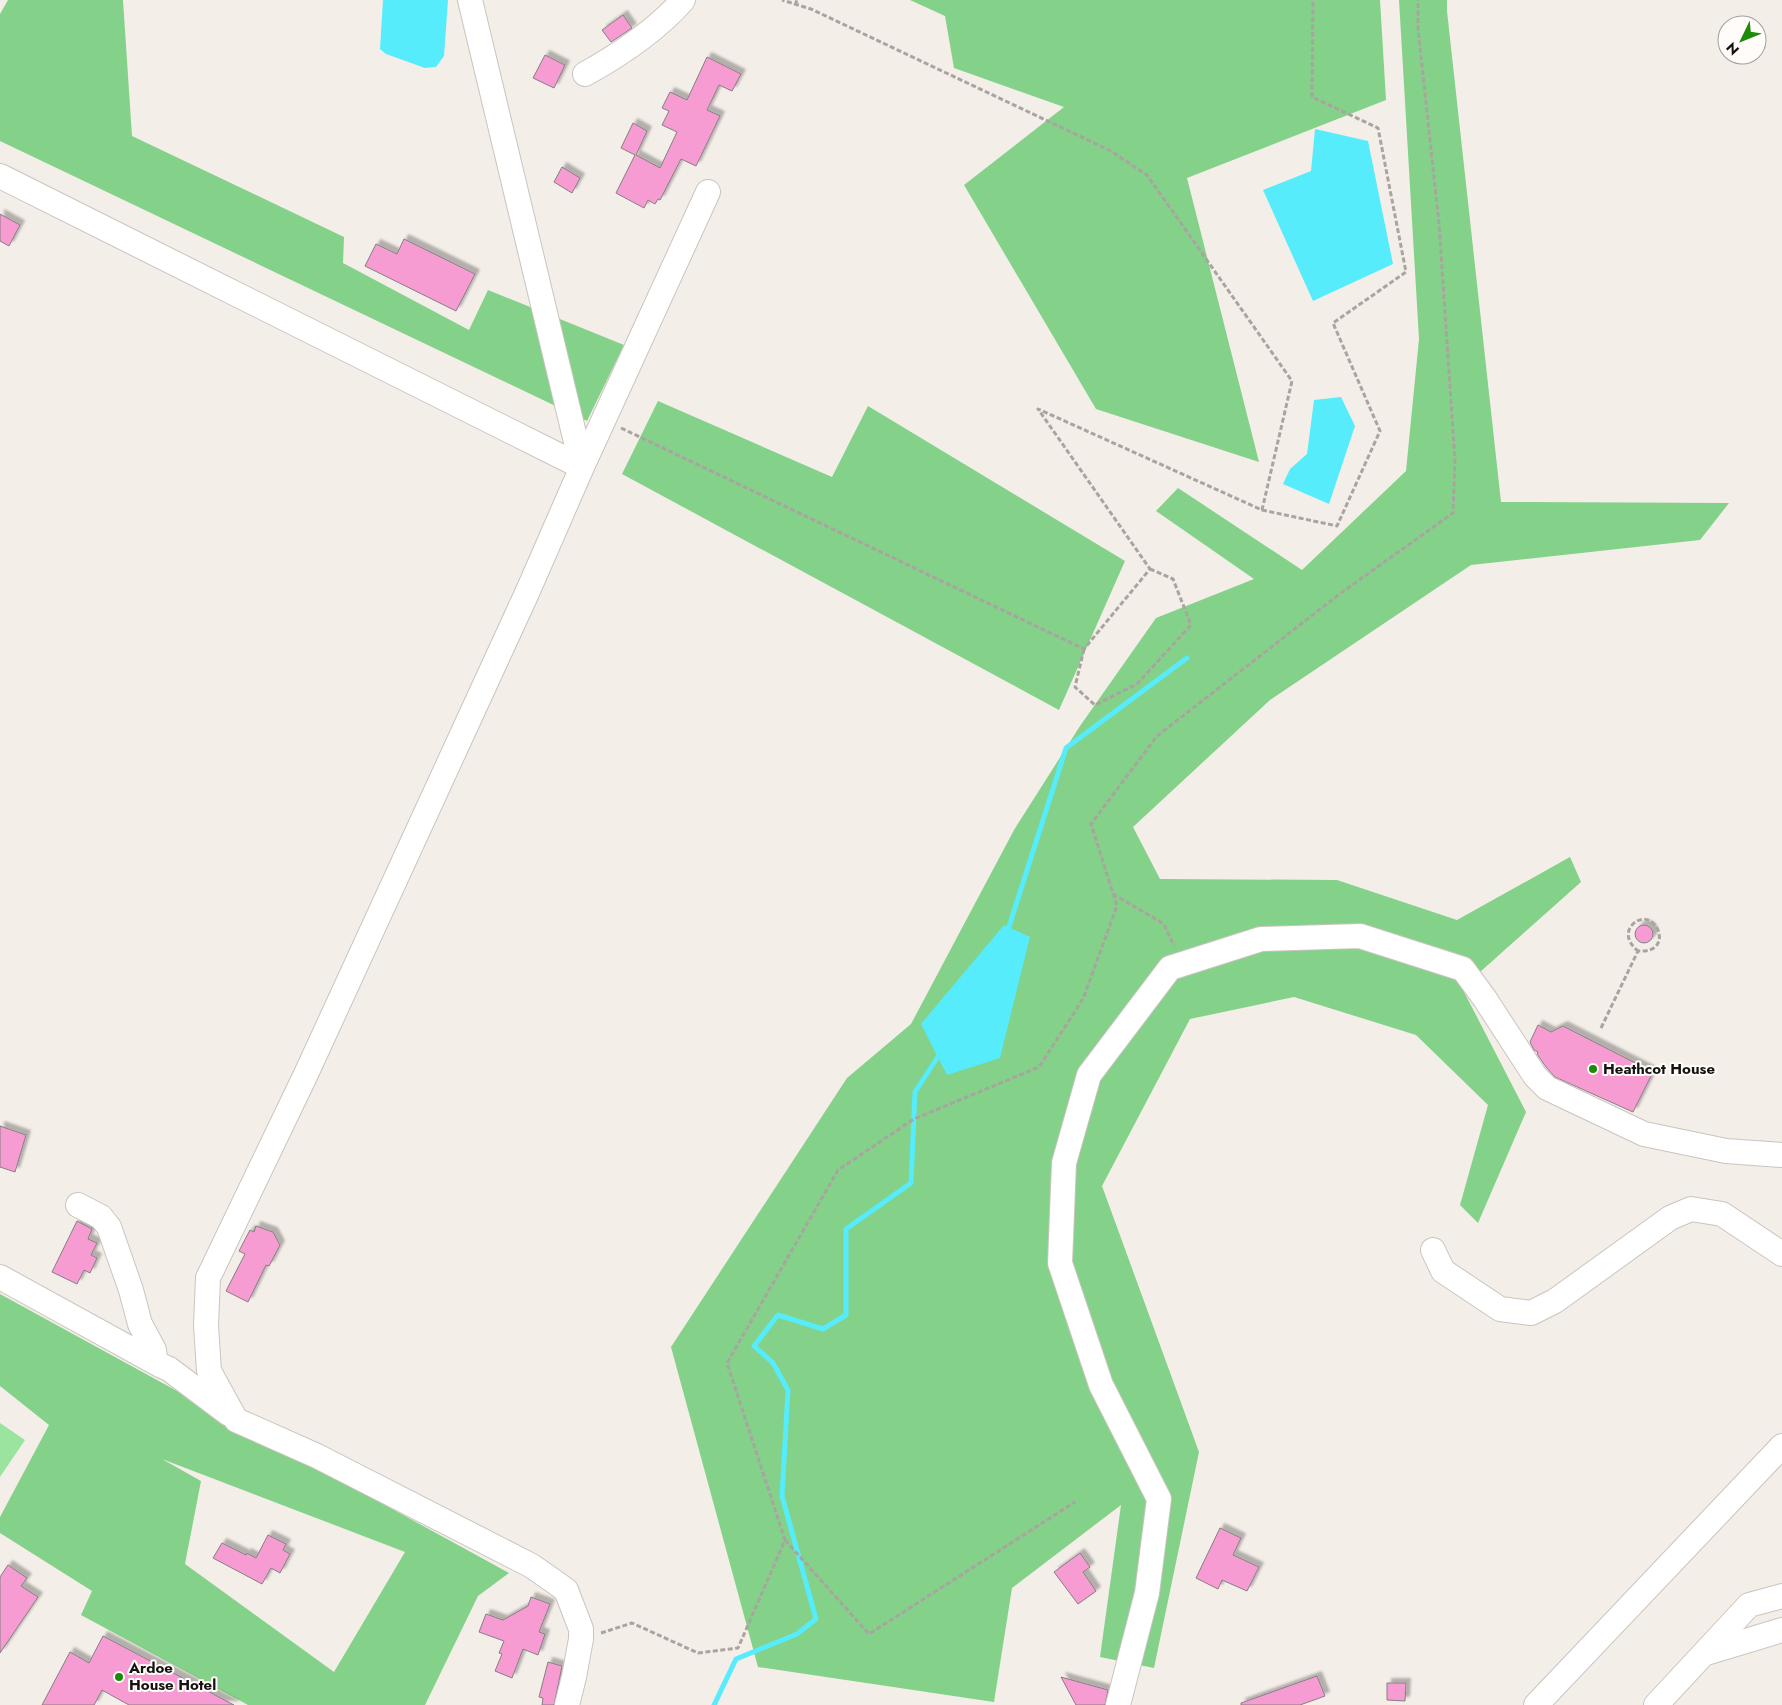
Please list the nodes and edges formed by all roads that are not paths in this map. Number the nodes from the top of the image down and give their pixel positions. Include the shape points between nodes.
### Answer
1 (470, 0) edge
2 (683, 0) edge
3 (585, 74) dead end
4 (0, 176) edge
5 (708, 192) dead end
6 (582, 468) junction
7 (1782, 1155) edge
8 (78, 1205) dead end
9 (1433, 1250) dead end
10 (1782, 1254) edge
11 (0, 1277) edge
12 (160, 1365) junction
13 (236, 1420) junction
14 (1782, 1446) edge
15 (1782, 1596) edge
16 (1782, 1630) edge
17 (1705, 1653) junction
18 (567, 1705) edge
19 (1118, 1705) edge
20 (1536, 1705) edge
21 (1656, 1705) edge

1 - 6 street
2 - 3 street via 667,18 634,43
4 - 6 street
5 - 6 street
6 - 13 street via 310,1065 208,1278 206,1325 209,1371
7 - 19 street via 1726,1151 1644,1134 1547,1088 1535,1076 1463,969 1360,936 1261,939 1170,968 1089,1075 1064,1163 1060,1262 1101,1385 1160,1499 1147,1593
8 - 12 street via 101,1217 109,1227 140,1324
9 - 10 street via 1443,1271 1500,1309 1532,1313 1555,1301 1670,1218 1691,1209 1722,1214
11 - 12 street
12 - 13 street
13 - 18 street via 317,1456 532,1566 566,1590 581,1629
14 - 20 street
15 - 17 street via 1749,1606
16 - 17 street
17 - 21 street

